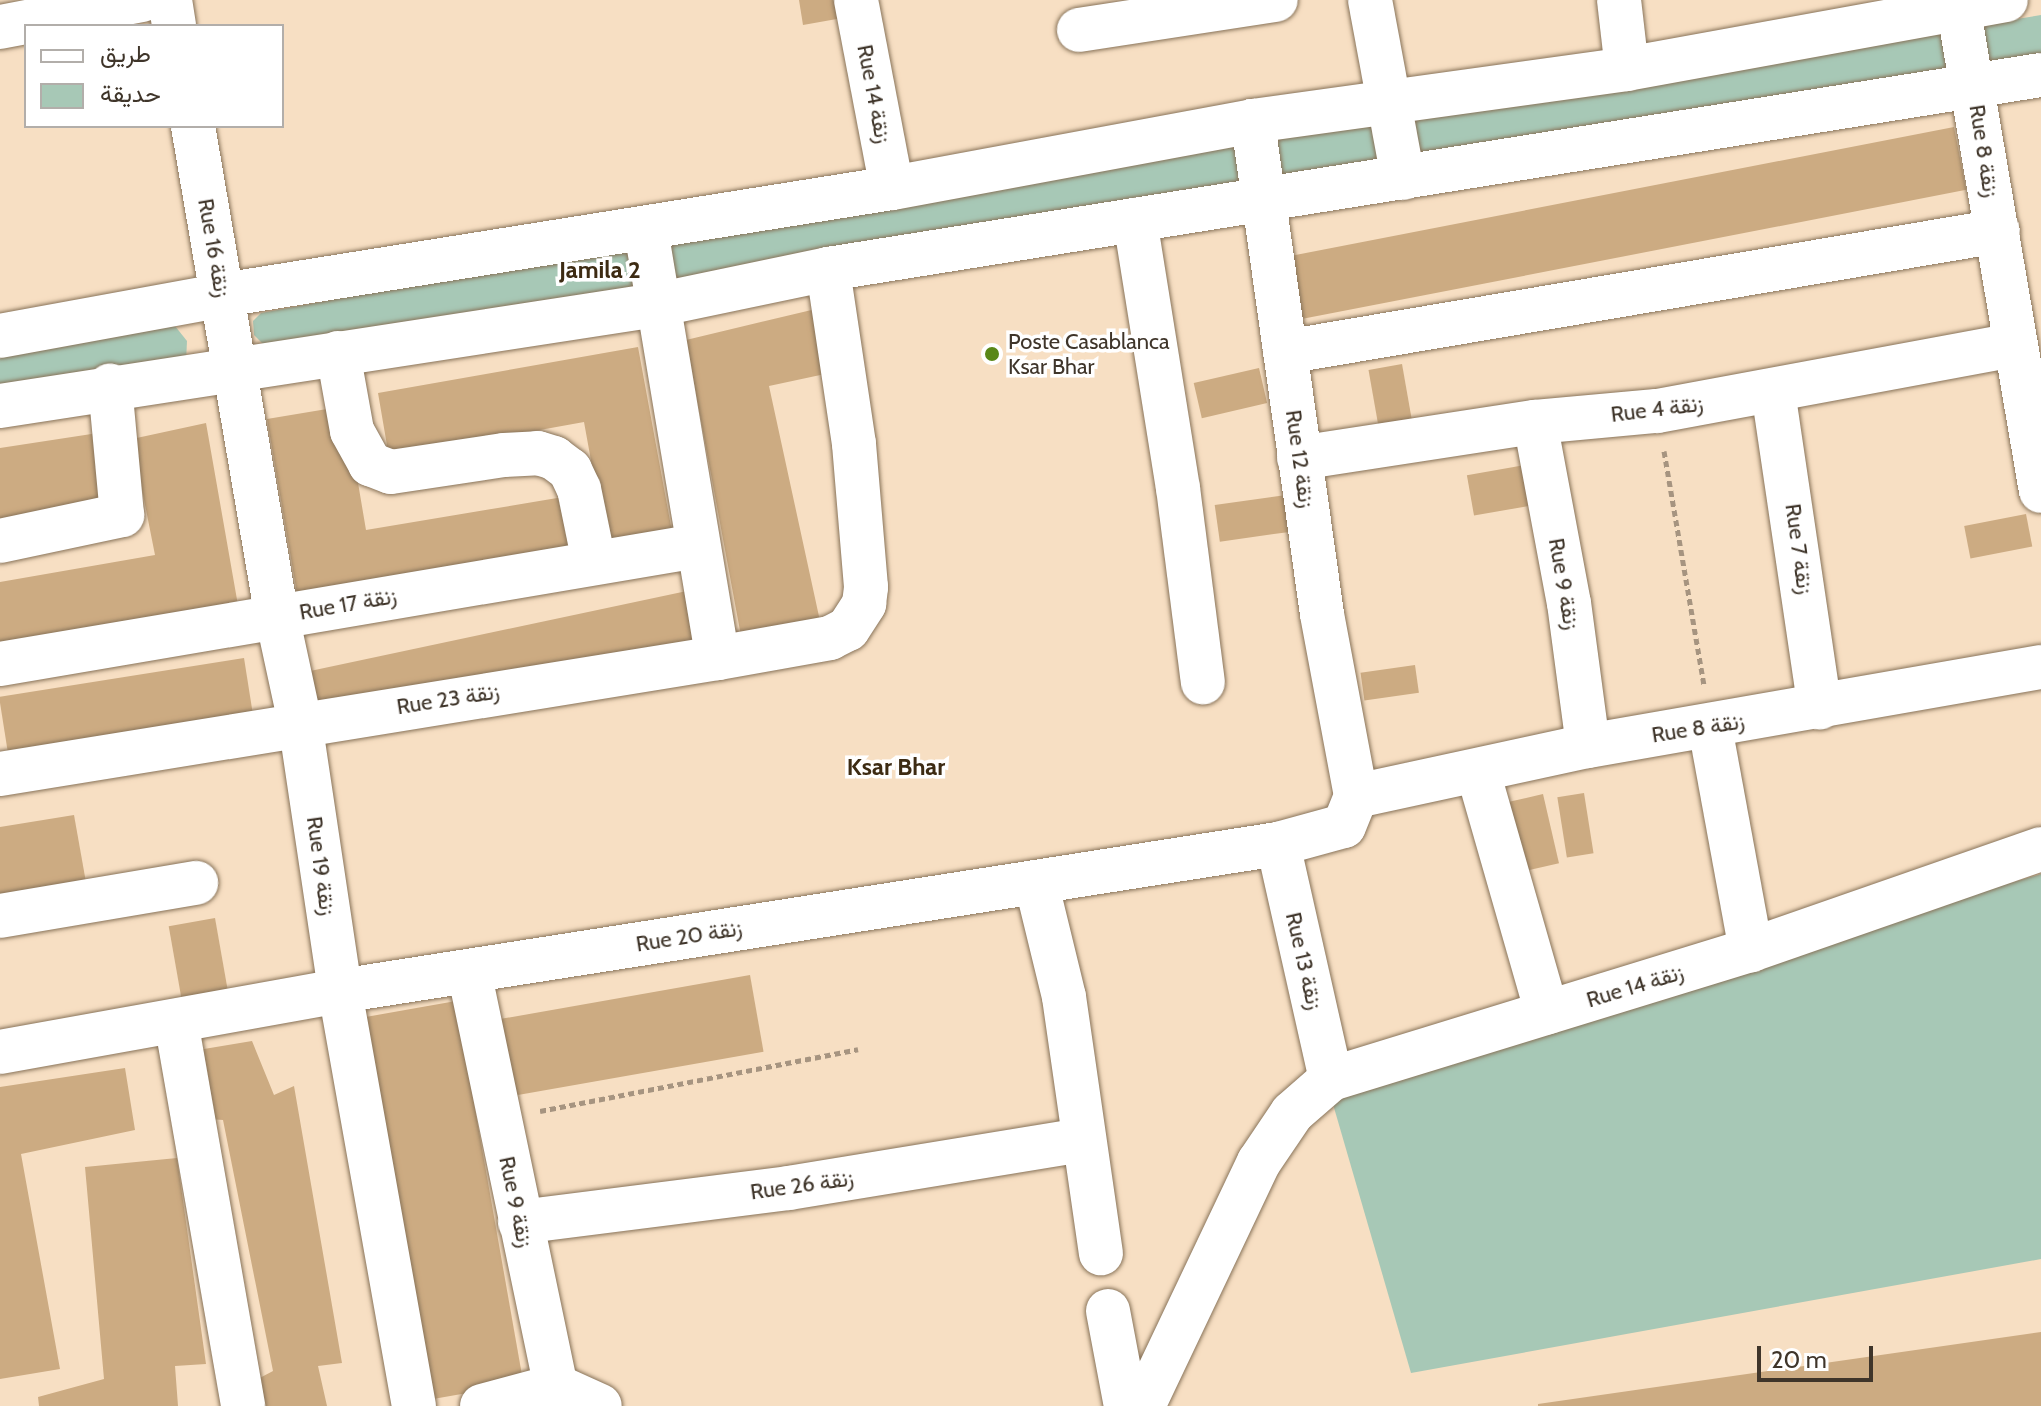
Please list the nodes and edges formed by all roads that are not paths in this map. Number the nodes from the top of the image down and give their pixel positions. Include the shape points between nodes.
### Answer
1 (142, 0) edge
2 (170, 0) edge
3 (856, 0) edge
4 (1276, 0) edge
5 (1370, 0) edge
6 (1619, 0) edge
7 (2006, 0) edge
8 (1958, 3) edge
9 (174, 24) edge
10 (0, 27) edge
11 (1079, 30) dead end
12 (1627, 69) junction
13 (2041, 75) edge
14 (1973, 84) junction
15 (1387, 100) junction
16 (1253, 121) junction
17 (193, 128) edge
18 (1403, 178) junction
19 (892, 188) junction
20 (1261, 200) junction
21 (1135, 220) junction
22 (646, 230) junction
23 (1998, 231) junction
24 (828, 269) junction
25 (223, 295) junction
26 (656, 305) junction
27 (0, 336) edge
28 (2013, 345) junction
29 (1285, 352) junction
30 (338, 353) junction
31 (235, 369) junction
32 (110, 386) junction
33 (1773, 391) junction
34 (0, 406) edge
35 (1535, 422) junction
36 (2036, 441) edge
37 (1299, 458) junction
38 (2041, 491) edge
39 (0, 541) edge
40 (697, 546) junction
41 (594, 562) junction
42 (277, 616) junction
43 (718, 658) junction
44 (0, 664) edge
45 (2041, 667) edge
46 (1203, 682) dead end
47 (1820, 708) junction
48 (300, 722) junction
49 (1710, 727) junction
50 (1588, 746) junction
51 (1478, 772) junction
52 (0, 774) edge
53 (1356, 796) junction
54 (1278, 844) junction
55 (2041, 849) edge
56 (1036, 882) junction
57 (196, 883) dead end
58 (0, 916) edge
59 (1751, 950) junction
60 (469, 971) junction
61 (340, 991) junction
62 (1547, 1012) junction
63 (176, 1021) junction
64 (0, 1052) edge
65 (1331, 1079) junction
66 (1083, 1140) junction
67 (520, 1222) junction
68 (1101, 1253) dead end
69 (1108, 1311) dead end
70 (556, 1386) junction
71 (243, 1406) edge
72 (414, 1406) edge
73 (482, 1406) edge
74 (600, 1406) edge
75 (1126, 1406) edge
76 (1143, 1406) edge

1 - 10 street
2 - 9 street
3 - 19 street, Rue 14 زنقة
4 - 11 street
5 - 15 street
6 - 12 street
7 - 8 street
8 - 12 street
8 - 14 street, Rue 8 زنقة
12 - 15 street
13 - 14 street
14 - 18 street
14 - 23 street, Rue 8 زنقة
15 - 16 street
15 - 18 street
16 - 19 street
16 - 20 street, Rue 12 زنقة
17 - 25 street, Rue 16 زنقة
18 - 20 street
19 - 22 street
20 - 21 street
20 - 29 street, Rue 12 زنقة
21 - 24 street
21 - 46 street
22 - 25 street
22 - 26 street
23 - 28 street, Rue 8 زنقة
23 - 29 street
24 - 26 street
24 - 43 street, Rue 23 زنقة via 854,444 866,587 856,619 830,638
25 - 27 street
25 - 31 street, Rue 16 زنقة
26 - 30 street
26 - 40 street
28 - 33 street, Rue 4 زنقة
28 - 36 street, Rue 8 زنقة
29 - 37 street, Rue 12 زنقة
30 - 31 street
30 - 41 street via 357,448 374,467 391,472 538,453 554,458 570,470 579,489
31 - 32 street
31 - 42 street, Rue 19 زنقة
32 - 34 street
32 - 39 street via 122,515
33 - 35 street, Rue 4 زنقة via 1657,411
33 - 47 street, Rue 7 زنقة
35 - 37 street, Rue 4 زنقة
35 - 50 street, Rue 9 زنقة via 1569,603
36 - 38 street, Rue 8 زنقة
37 - 53 street, Rue 12 زنقة
40 - 41 street, Rue 17 زنقة
40 - 43 street
41 - 42 street, Rue 17 زنقة
42 - 44 street, Rue 17 زنقة
42 - 48 street, Rue 19 زنقة
43 - 48 street, Rue 23 زنقة
45 - 47 street, Rue 8 زنقة
47 - 49 street, Rue 8 زنقة
48 - 52 street, Rue 23 زنقة
48 - 61 street, Rue 19 زنقة
49 - 50 street, Rue 8 زنقة
49 - 59 street
50 - 51 street, Rue 8 زنقة
51 - 53 street, Rue 8 زنقة
51 - 62 street
53 - 54 street, Rue 20 زنقة via 1350,819 1337,831
54 - 56 street, Rue 20 زنقة
54 - 65 street, Rue 13 زنقة
55 - 59 street, Rue 14 زنقة
56 - 60 street, Rue 20 زنقة
56 - 66 street via 1064,997
57 - 58 street
59 - 62 street, Rue 14 زنقة
60 - 61 street, Rue 20 زنقة
60 - 67 street, Rue 9 زنقة
61 - 63 street, Rue 20 زنقة
61 - 72 street, Rue 19 زنقة
62 - 65 street, Rue 14 زنقة
63 - 64 street, Rue 20 زنقة
63 - 71 street
65 - 76 street, Rue 14 زنقة via 1292,1113 1259,1162
66 - 67 street, Rue 26 زنقة via 789,1188
66 - 68 street
67 - 70 street, Rue 9 زنقة
69 - 75 street
70 - 73 street
70 - 74 street

